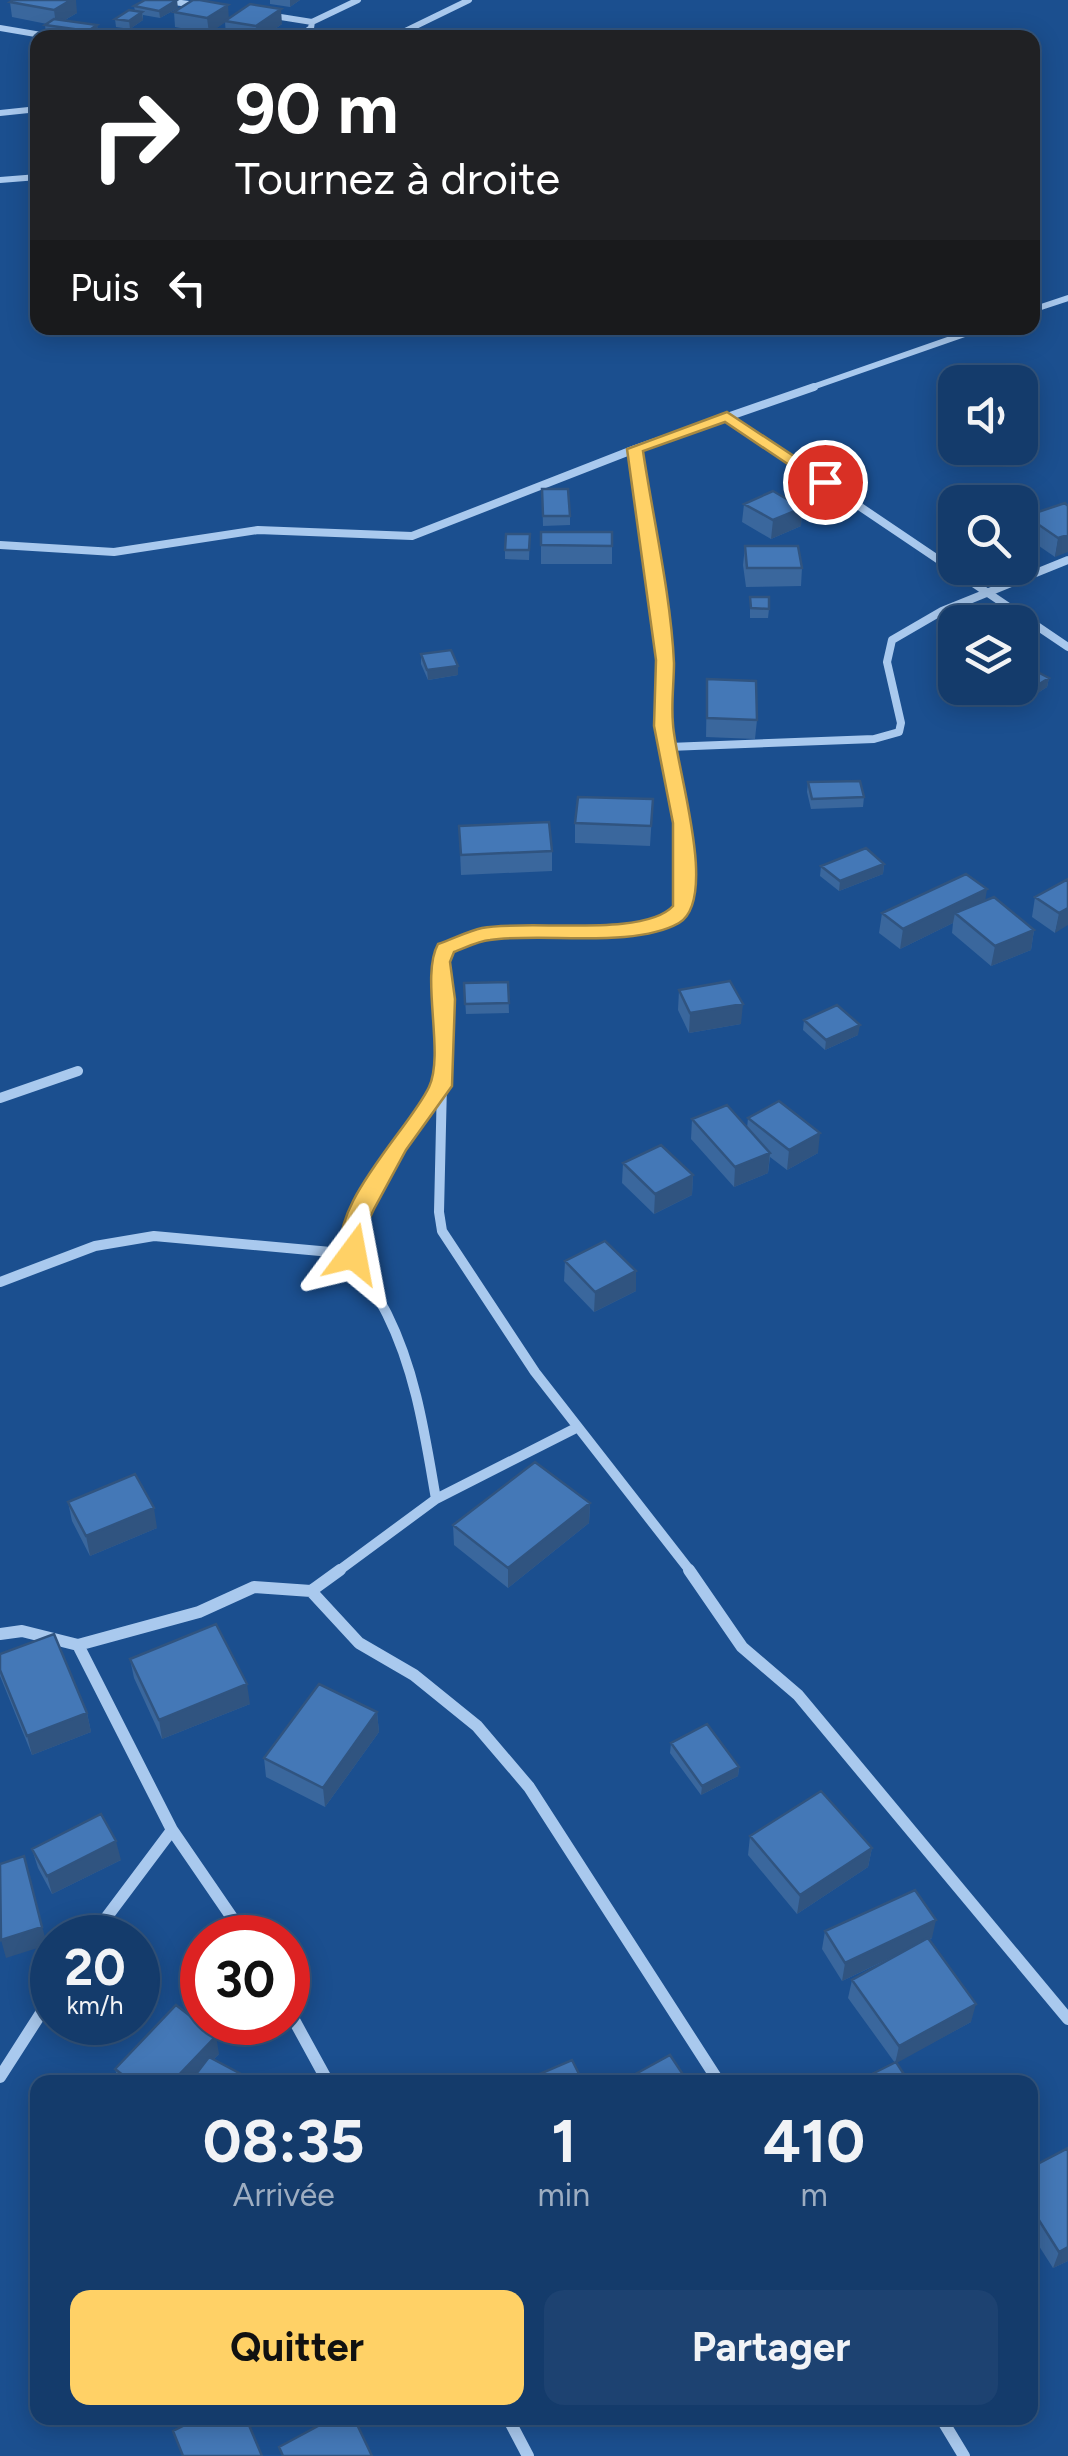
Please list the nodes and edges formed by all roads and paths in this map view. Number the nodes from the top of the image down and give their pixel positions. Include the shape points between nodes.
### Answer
1 (158, 0) edge
2 (358, 0) edge
3 (469, 0) edge
4 (207, 7) edge
5 (261, 14) edge
6 (312, 22) junction
7 (0, 28) edge
8 (308, 30) edge
9 (407, 30) edge
10 (30, 33) edge
11 (30, 111) edge
12 (0, 113) edge
13 (30, 178) edge
14 (0, 180) edge
15 (1068, 298) edge
16 (1040, 307) edge
17 (962, 335) edge
18 (727, 417) junction
19 (635, 449) junction
20 (0, 545) edge
21 (1068, 560) edge
22 (988, 591) junction
23 (1068, 647) edge
24 (669, 747) junction
25 (78, 1071) dead end
26 (441, 1086) junction
27 (0, 1098) edge
28 (353, 1254) junction
29 (0, 1282) edge
30 (578, 1427) junction
31 (436, 1499) junction
32 (311, 1591) junction
33 (0, 1634) edge
34 (78, 1645) junction
35 (172, 1830) junction
36 (107, 1915) edge
37 (230, 1915) edge
38 (1068, 2020) edge
39 (30, 2030) edge
40 (308, 2045) edge
41 (324, 2075) edge
42 (714, 2075) edge
43 (0, 2077) edge
44 (512, 2425) edge
45 (945, 2425) edge
46 (528, 2456) edge
47 (964, 2456) edge

1 - 4 street
2 - 6 street
3 - 9 street
5 - 6 street
6 - 8 street
7 - 10 street
11 - 12 street
13 - 14 street
15 - 16 street
17 - 18 street
18 - 19 street
18 - 22 street
19 - 20 street via 412,536 258,530 114,552
19 - 24 street via 665,660
21 - 22 street
22 - 23 street
22 - 24 street via 892,640 888,662 899,732 874,739
24 - 26 street via 682,823 683,908 654,925 485,934 446,948 440,962
25 - 27 street
26 - 28 street via 397,1146 363,1209 353,1230
26 - 30 street via 442,1231
28 - 29 street via 154,1236 95,1246
28 - 31 street via 417,1386
30 - 31 street
30 - 38 street via 742,1647 798,1695
31 - 32 street
32 - 34 street via 254,1587 199,1612
32 - 42 street via 359,1643 477,1726 529,1787
33 - 34 street via 22,1631
34 - 35 street
35 - 36 street
35 - 37 street
39 - 43 street
40 - 41 street
44 - 46 street
45 - 47 street

